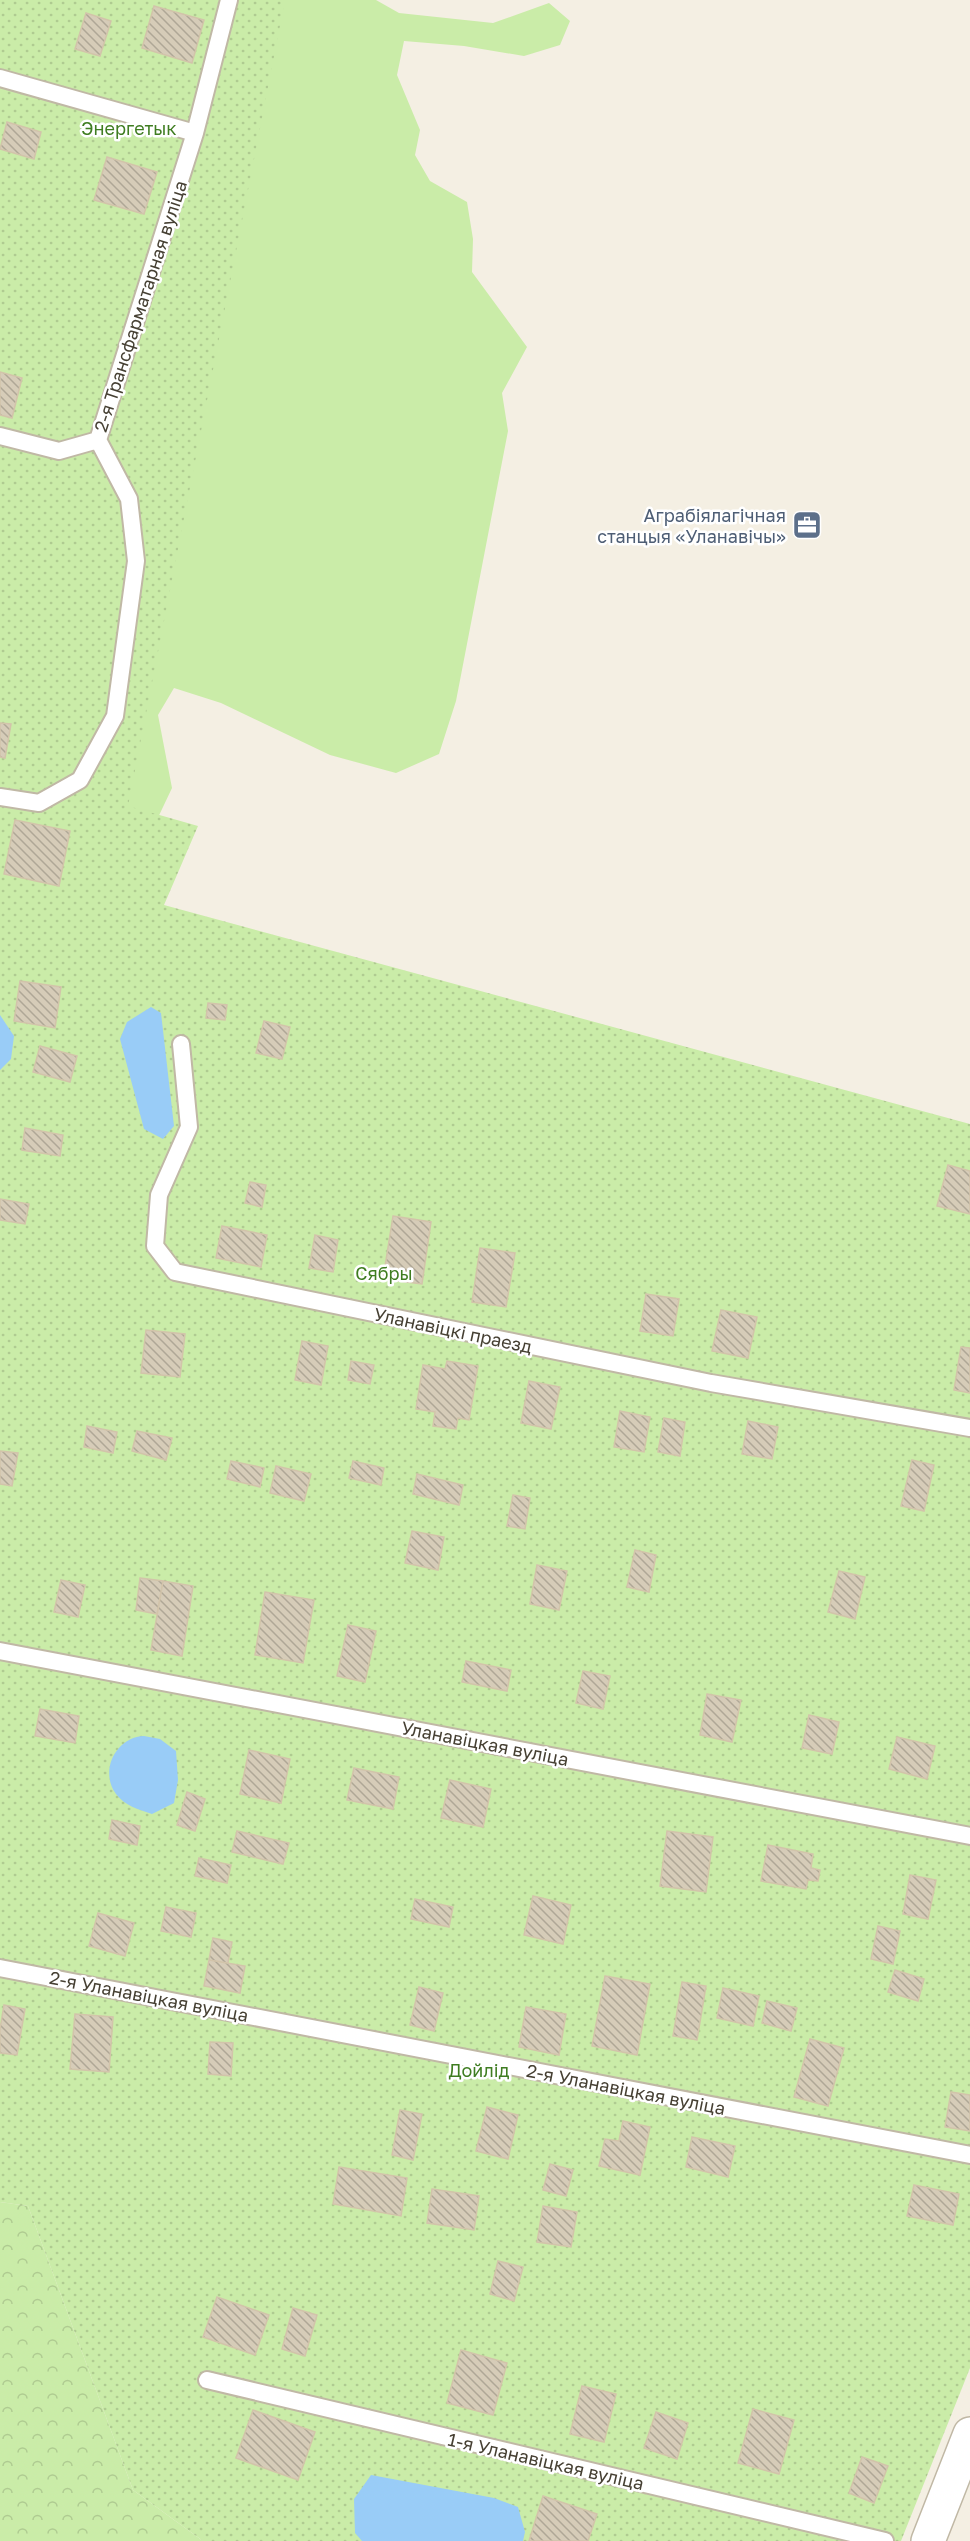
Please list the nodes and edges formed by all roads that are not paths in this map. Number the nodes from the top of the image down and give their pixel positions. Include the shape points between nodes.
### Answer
1 (229, 0) edge
2 (0, 78) edge
3 (195, 133) junction
4 (0, 436) edge
5 (98, 440) junction
6 (0, 797) edge
7 (181, 1044) dead end
8 (970, 1428) edge
9 (0, 1651) edge
10 (970, 1836) edge
11 (0, 1968) edge
12 (970, 2155) edge
13 (207, 2380) dead end
14 (970, 2434) edge
15 (885, 2541) edge
16 (928, 2541) edge

1 - 3 lane, 2-я Трансфарматарная вуліца
2 - 3 lane
3 - 5 lane, 2-я Трансфарматарная вуліца
4 - 5 lane via 59,451
5 - 6 lane, 2-я Трансфарматарная вуліца via 129,499 136,561 115,716 80,780 39,803
7 - 8 lane, Уланавіцкі праезд via 189,1127 159,1195 155,1246 175,1272 711,1383
9 - 10 lane, Уланавіцкая вуліца
11 - 12 lane, 2-я Уланавіцкая вуліца
13 - 15 lane, 1-я Уланавіцкая вуліца
14 - 16 street

